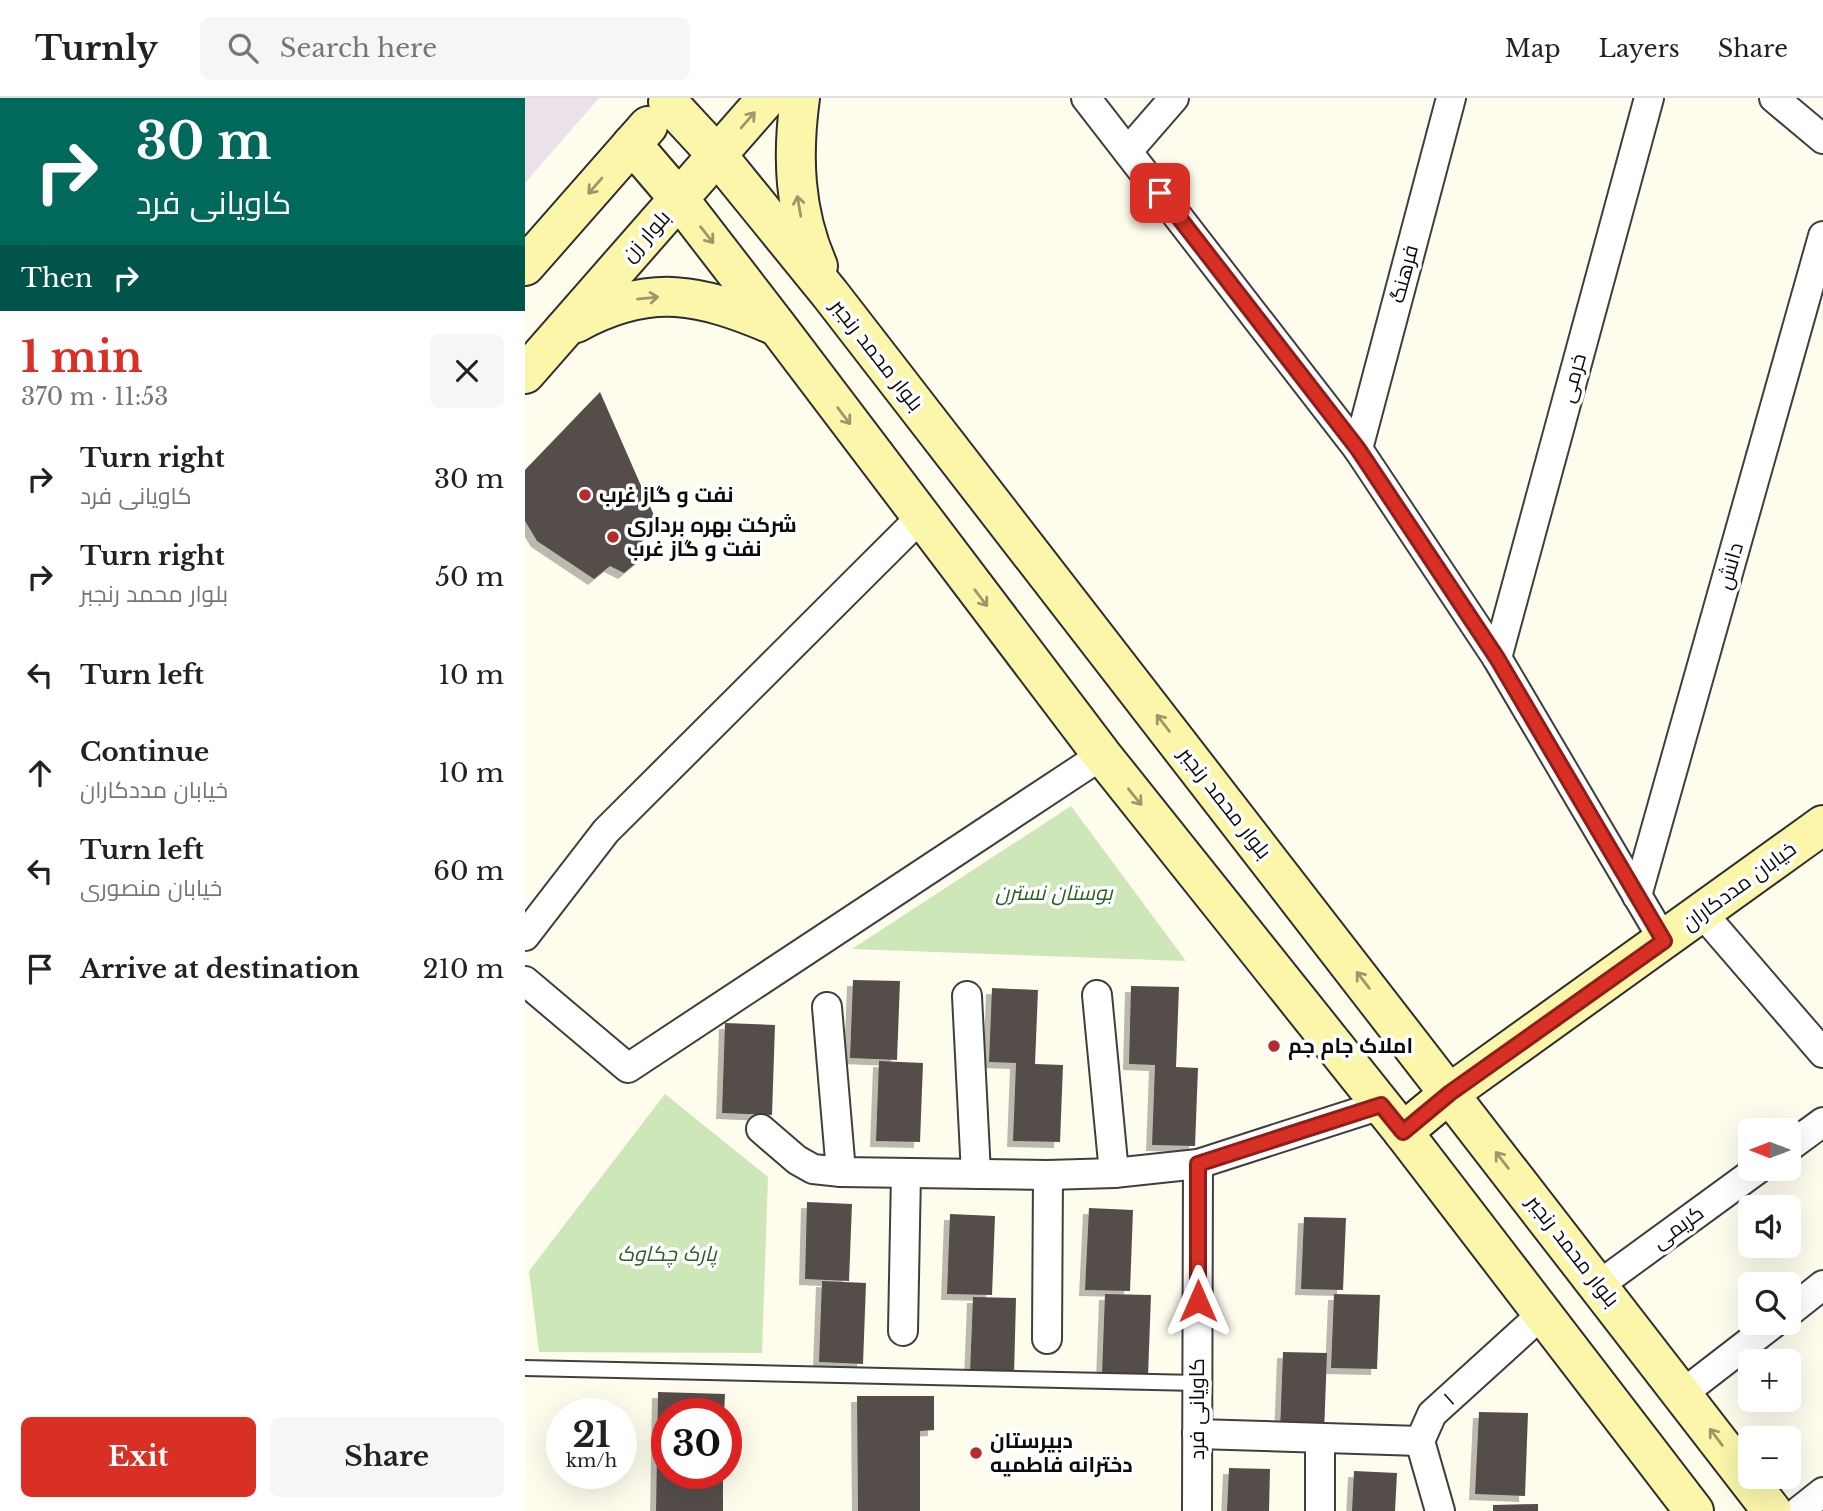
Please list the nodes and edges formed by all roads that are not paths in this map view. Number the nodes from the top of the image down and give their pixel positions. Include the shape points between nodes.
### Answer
1 (767, 98) edge
2 (800, 98) edge
3 (1086, 98) edge
4 (1174, 98) edge
5 (1451, 98) edge
6 (1649, 98) edge
7 (1774, 98) edge
8 (668, 99) edge
9 (1823, 139) edge
10 (632, 144) junction
11 (1128, 151) junction
12 (717, 155) junction
13 (679, 199) junction
14 (1823, 236) edge
15 (525, 266) edge
16 (830, 294) junction
17 (777, 326) junction
18 (562, 331) junction
19 (525, 374) edge
20 (1358, 449) junction
21 (920, 518) junction
22 (1497, 658) junction
23 (1102, 755) junction
24 (1823, 825) edge
25 (1637, 896) junction
26 (1703, 914) junction
27 (525, 936) edge
28 (1664, 941) junction
29 (525, 981) edge
30 (1097, 995) dead end
31 (967, 996) dead end
32 (827, 1007) dead end
33 (1823, 1054) edge
34 (1450, 1093) junction
35 (1392, 1118) junction
36 (1823, 1122) edge
37 (761, 1129) dead end
38 (1801, 1138) edge
39 (1198, 1164) junction
40 (841, 1172) junction
41 (905, 1173) junction
42 (1114, 1173) junction
43 (976, 1174) junction
44 (1048, 1175) junction
45 (1742, 1181) edge
46 (1599, 1285) junction
47 (1823, 1285) edge
48 (1801, 1302) edge
49 (1542, 1314) junction
50 (903, 1331) dead end
51 (1758, 1335) edge
52 (1047, 1339) dead end
53 (525, 1368) edge
54 (1198, 1383) junction
55 (1682, 1394) junction
56 (1197, 1434) junction
57 (1320, 1438) junction
58 (1420, 1441) junction
59 (1823, 1492) edge
60 (1197, 1511) edge
61 (1320, 1511) edge
62 (1440, 1511) edge
63 (1694, 1511) edge
64 (1772, 1511) edge
65 (1799, 1511) edge

12 -> 1 street, بلوار زن
16 -> 2 street via 802,223 796,189
3 - 11 street
4 - 11 street
5 - 20 street, فرهنگ
6 - 22 street, خرمی
7 - 9 street
8 - 10 street
8 - 12 street, بلوار محمد رنجبر
10 - 13 street
10 -> 15 street
11 - 20 street
12 - 13 street, بلوار زن
12 - 16 street, بلوار محمد رنجبر
13 -> 17 street
13 - 18 street, بلوار زن
14 - 25 street, دانش
34 -> 16 street, بلوار محمد رنجبر
18 -> 17 street via 617,304 672,297 715,302
17 -> 21 street
18 - 19 street, بلوار زن
20 - 22 street
21 -> 23 street
21 - 27 street via 606,831
22 - 25 street
23 - 29 street via 628,1068
23 -> 35 street
24 - 26 street, خیابان مددکاران
25 - 28 street
26 - 28 street, خیابان مددکاران
26 - 33 street
28 - 34 street, خیابان مددکاران
30 - 42 street
31 - 43 street
32 - 40 street
34 - 35 street, خیابان مددکاران
46 -> 34 street, بلوار محمد رنجبر
35 - 39 street
35 - 49 street
36 - 38 street
37 - 40 street via 797,1160 813,1168
39 - 42 street
39 - 54 street, کاویانی فرد
40 - 41 street
41 - 43 street
41 - 50 street
42 - 44 street
43 - 44 street
44 - 52 street
45 - 46 street, کریمی
46 - 55 street, بلوار محمد رنجبر
47 - 48 street
49 - 58 street, ۱ via 1432,1414
49 - 63 street
51 - 55 street
53 - 54 lane
54 - 56 street, کاویانی فرد
64 -> 55 street, بلوار محمد رنجبر
56 - 57 street
56 - 60 street, کاویانی فرد
57 - 58 street
57 - 61 street
58 - 62 street
59 - 65 street

